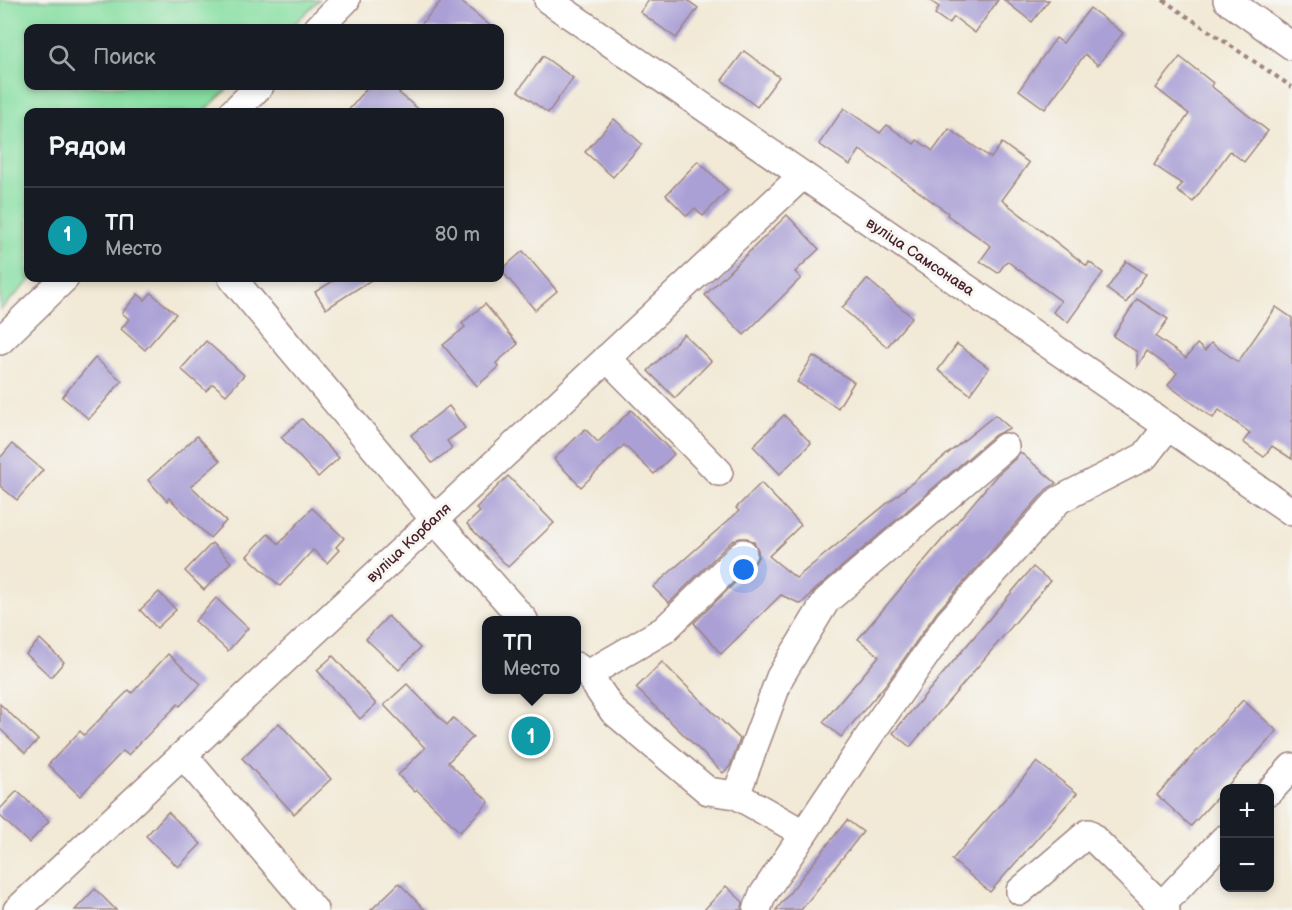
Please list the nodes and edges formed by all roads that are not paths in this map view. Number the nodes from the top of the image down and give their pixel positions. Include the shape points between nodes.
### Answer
1 (346, 0) edge
2 (548, 0) edge
3 (1227, 0) edge
4 (322, 24) edge
5 (1292, 46) edge
6 (256, 90) edge
7 (237, 108) edge
8 (802, 176) junction
9 (61, 282) edge
10 (234, 282) edge
11 (0, 341) edge
12 (607, 358) junction
13 (1168, 426) junction
14 (1005, 447) dead end
15 (719, 472) dead end
16 (1292, 512) edge
17 (434, 519) junction
18 (743, 553) dead end
19 (520, 616) edge
20 (582, 670) edge
21 (184, 756) junction
22 (1292, 767) edge
23 (1274, 786) edge
24 (736, 795) junction
25 (803, 833) junction
26 (1220, 844) edge
27 (1020, 891) dead end
28 (1164, 908) edge
29 (17, 910) edge
30 (314, 910) edge
31 (757, 910) edge

1 - 4 street
2 - 8 street, вуліца Самсонава
3 - 5 street
6 - 7 street
8 - 12 street, вуліца Корбаля
8 - 13 street, вуліца Самсонава
9 - 11 street
10 - 17 street
12 - 15 street
12 - 17 street, вуліца Корбаля
13 - 16 street, вуліца Самсонава
13 - 25 street via 1145,456 1059,500 950,622
14 - 24 street via 826,601 780,677
17 - 19 street
17 - 21 street, вуліца Корбаля
18 - 20 street via 664,630
20 - 24 street via 612,711 708,791
21 - 29 street, вуліца Корбаля
21 - 30 street
22 - 23 street
24 - 25 street
25 - 31 street
26 - 28 street
27 - 28 street via 1088,833

